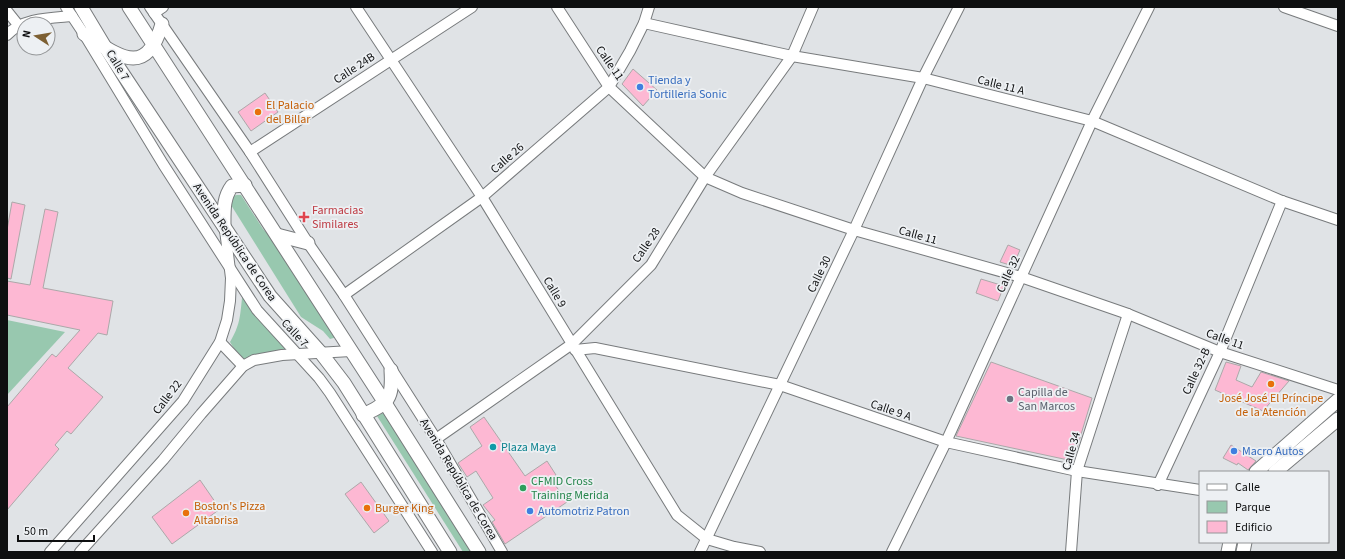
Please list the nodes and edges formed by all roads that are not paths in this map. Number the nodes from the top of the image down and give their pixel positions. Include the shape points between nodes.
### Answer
1 (66, 7) edge
2 (129, 7) edge
3 (164, 7) edge
4 (356, 7) edge
5 (472, 7) edge
6 (557, 7) edge
7 (649, 7) edge
8 (813, 7) edge
9 (959, 7) edge
10 (1149, 7) edge
11 (1284, 7) edge
12 (152, 10) edge
13 (7, 11) edge
14 (76, 12) edge
15 (56, 16) edge
16 (16, 22) edge
17 (644, 22) junction
18 (162, 24) junction
19 (1338, 26) edge
20 (16, 28) edge
21 (84, 34) junction
22 (7, 35) edge
23 (154, 46) junction
24 (105, 47) junction
25 (792, 56) junction
26 (390, 60) junction
27 (922, 78) junction
28 (609, 87) junction
29 (1092, 121) junction
30 (250, 152) junction
31 (705, 177) junction
32 (245, 185) junction
33 (482, 197) junction
34 (1282, 200) junction
35 (1338, 220) edge
36 (224, 226) junction
37 (854, 230) junction
38 (277, 234) junction
39 (308, 243) junction
40 (230, 267) junction
41 (1021, 277) junction
42 (344, 295) junction
43 (1128, 314) junction
44 (220, 342) junction
45 (574, 347) junction
46 (351, 351) junction
47 (1220, 352) junction
48 (321, 353) junction
49 (297, 354) junction
50 (243, 366) junction
51 (391, 370) junction
52 (780, 385) junction
53 (1338, 390) edge
54 (1338, 400) edge
55 (385, 403) junction
56 (363, 416) junction
57 (1338, 419) edge
58 (436, 439) junction
59 (946, 442) junction
60 (1077, 471) junction
61 (1257, 471) edge
62 (1276, 471) edge
63 (1158, 484) junction
64 (1199, 490) edge
65 (707, 539) junction
66 (50, 552) edge
67 (80, 552) edge
68 (432, 552) edge
69 (450, 552) edge
70 (479, 552) edge
71 (502, 552) edge
72 (700, 552) edge
73 (760, 552) edge
74 (892, 552) edge
75 (1071, 552) edge

1 - 14 street, Calle 7
2 - 23 main road, Avenida República de Corea
3 - 12 street
4 - 26 street, Calle 9
5 - 26 street, Calle 24B
6 - 28 street, Calle 11
7 - 17 street, Calle 26
8 - 25 street, Calle 28
9 - 27 street, Calle 30
10 - 29 street, Calle 32
11 - 19 street
12 - 18 street, Avenida República de Corea
13 - 16 street
14 - 15 street
14 - 21 street, Calle 7
14 - 24 main road, Avenida República de Corea
17 - 25 street, Calle 11 A
17 - 28 street, Calle 26
18 - 23 main road
18 - 30 street, Avenida República de Corea
20 - 22 street
21 - 24 main road
21 - 40 street, Calle 7 via 163,164
23 - 24 main road via 140,58 129,58
23 - 32 main road, Avenida República de Corea
24 - 36 main road, Avenida República de Corea
25 - 27 street, Calle 11 A
25 - 31 street, Calle 28
26 - 30 street, Calle 24B
26 - 33 street, Calle 9
27 - 29 street, Calle 11 A
27 - 37 street, Calle 30
28 - 31 street, Calle 11
28 - 33 street, Calle 26
29 - 34 street, Calle 11 A
29 - 41 street, Calle 32
30 - 39 street, Avenida República de Corea
31 - 37 street, Calle 11 via 742,193
31 - 45 street, Calle 28 via 651,265
32 - 36 main road via 232,186 227,193 224,201
32 - 38 main road, Avenida República de Corea
33 - 42 street, Calle 26
33 - 45 street, Calle 9
34 - 35 street, Calle 11 A
34 - 47 street, Calle 32-B
36 - 40 street, Calle 22
36 - 48 main road, Avenida República de Corea via 270,296
37 - 41 street, Calle 11
37 - 52 street, Calle 30
38 - 39 main road
38 - 46 main road, Avenida República de Corea
39 - 42 street, Avenida República de Corea
40 - 44 street, Calle 22 via 230,301
40 - 49 street, Calle 7 via 257,310
41 - 43 street, Calle 11
41 - 59 street, Calle 32
42 - 51 street, Avenida República de Corea
43 - 47 street, Calle 11
43 - 60 street, Calle 34
44 - 50 street
44 - 66 street, Calle 22 via 171,416
45 - 52 street, Calle 9 A via 595,348
45 - 58 street, Calle 28
45 - 65 street, Calle 9 via 677,515
46 - 48 street
46 - 55 main road, Avenida República de Corea
47 - 53 street, Calle 11
47 - 63 street, Calle 32-B
48 - 49 street
48 - 56 main road, Avenida República de Corea via 344,383
49 - 50 street via 254,360
49 - 68 street, Calle 7 via 330,393
50 - 67 street
51 - 55 main road via 392,385
51 - 58 street, Avenida República de Corea
52 - 59 street, Calle 9 A
52 - 65 street, Calle 30
54 - 61 main road
55 - 56 main road
55 - 70 main road, Avenida República de Corea
56 - 69 main road, Avenida República de Corea
57 - 62 main road
58 - 71 street, Avenida República de Corea
59 - 60 street, Calle 9 A
59 - 74 street, Calle 32
60 - 63 street, Calle 9 A
60 - 75 street, Calle 34
63 - 64 street, Calle 9 A
65 - 72 street, Calle 30
65 - 73 street, Calle 9

